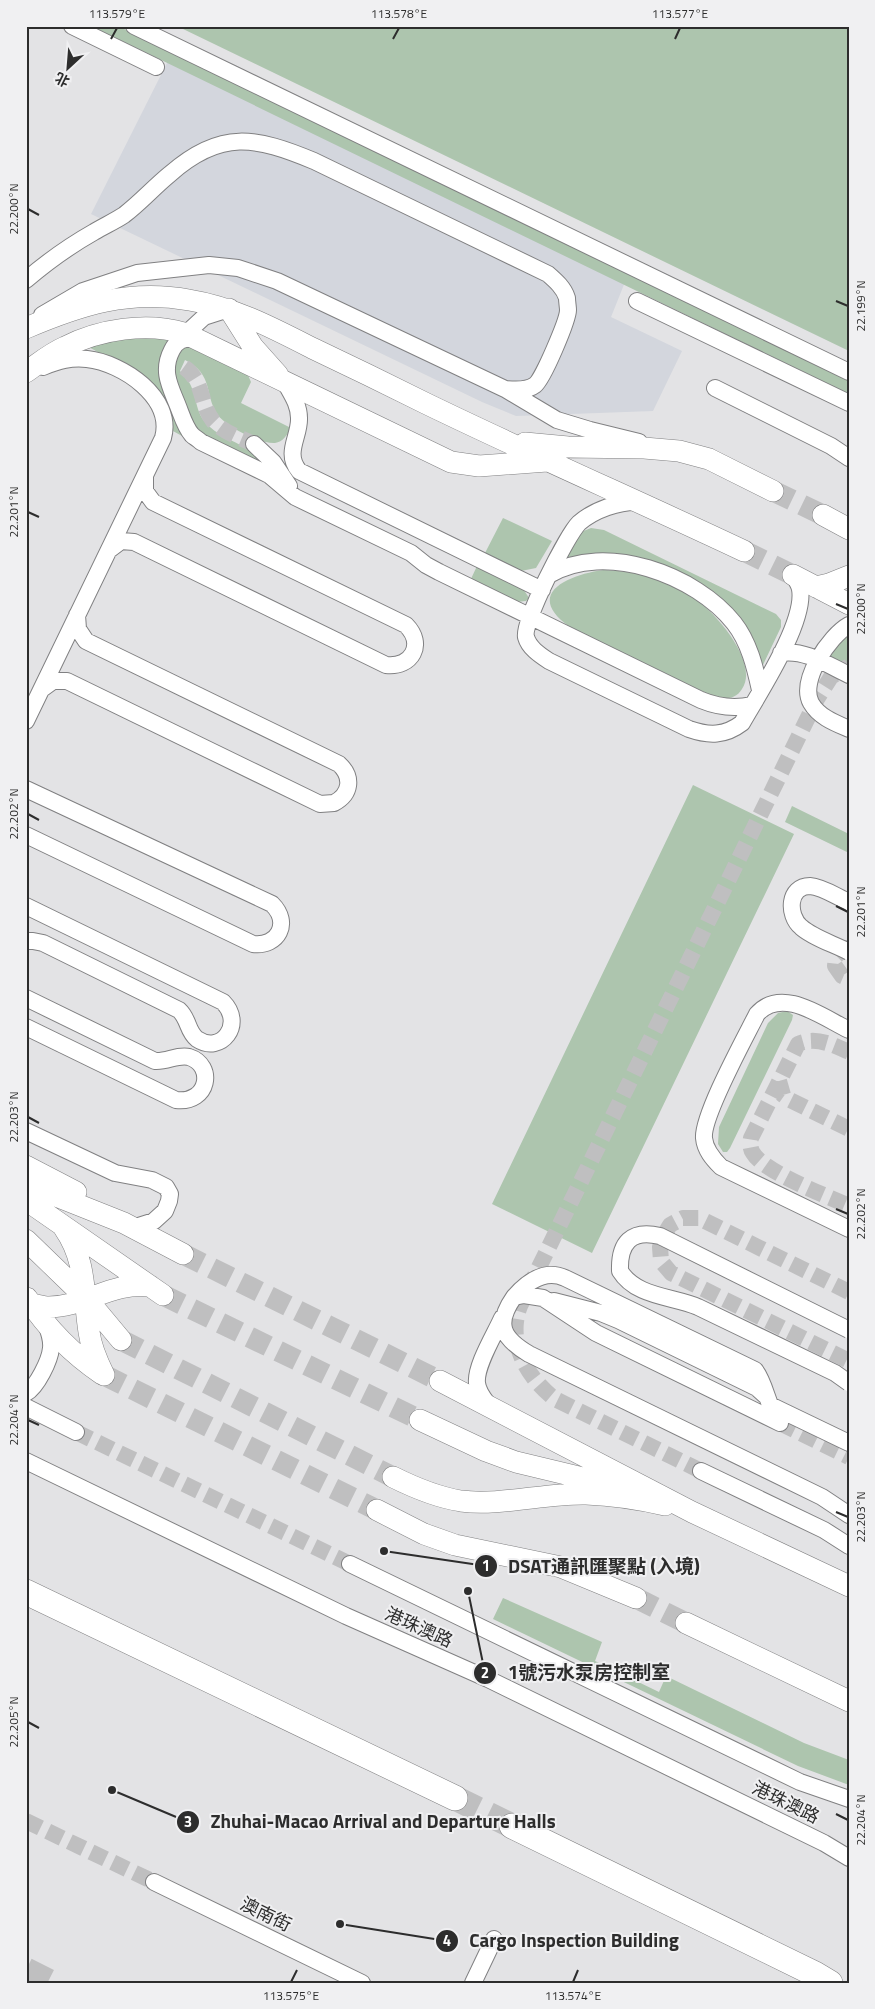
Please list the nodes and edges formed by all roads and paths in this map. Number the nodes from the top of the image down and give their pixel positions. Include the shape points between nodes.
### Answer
1 (72, 26) edge
2 (134, 26) edge
3 (156, 67) dead end
4 (26, 280) edge
5 (637, 301) dead end
6 (229, 309) junction
7 (26, 327) edge
8 (185, 338) junction
9 (26, 372) edge
10 (849, 372) edge
11 (286, 384) junction
12 (715, 388) dead end
13 (505, 390) junction
14 (849, 402) edge
15 (484, 431) junction
16 (294, 438) junction
17 (680, 451) junction
18 (849, 458) edge
19 (550, 461) junction
20 (144, 477) junction
21 (773, 491) tunnel mouth
22 (295, 497) junction
23 (641, 502) junction
24 (823, 515) tunnel mouth
25 (849, 529) edge
26 (458, 549) junction
27 (109, 550) junction
28 (744, 551) tunnel mouth
29 (549, 575) junction
30 (794, 575) joint
31 (849, 576) edge
32 (451, 577) junction
33 (816, 587) junction
34 (542, 590) junction
35 (849, 604) edge
36 (78, 616) junction
37 (530, 616) junction
38 (849, 625) edge
39 (781, 653) junction
40 (819, 660) junction
41 (849, 675) edge
42 (42, 689) junction
43 (760, 690) junction
44 (752, 705) junction
45 (26, 721) edge
46 (849, 729) edge
47 (26, 788) edge
48 (26, 835) edge
49 (849, 902) edge
50 (26, 906) edge
51 (26, 941) edge
52 (849, 952) edge
53 (26, 998) edge
54 (26, 1027) edge
55 (849, 1030) edge
56 (26, 1131) edge
57 (26, 1166) edge
58 (26, 1184) edge
59 (26, 1200) edge
60 (62, 1225) junction
61 (128, 1226) junction
62 (849, 1229) edge
63 (26, 1240) edge
64 (183, 1254) tunnel mouth
65 (514, 1297) junction
66 (86, 1298) junction
67 (29, 1300) edge
68 (547, 1300) junction
69 (502, 1318) junction
70 (44, 1320) junction
71 (849, 1330) edge
72 (121, 1340) tunnel mouth
73 (440, 1381) tunnel mouth
74 (849, 1382) edge
75 (26, 1393) edge
76 (769, 1401) junction
77 (26, 1407) edge
78 (490, 1407) junction
79 (420, 1420) tunnel mouth
80 (76, 1432) tunnel mouth
81 (849, 1443) edge
82 (26, 1462) edge
83 (702, 1471) tunnel mouth
84 (393, 1477) tunnel mouth
85 (377, 1510) tunnel mouth
86 (692, 1512) junction
87 (849, 1514) edge
88 (849, 1546) edge
89 (350, 1564) tunnel mouth
90 (845, 1582) edge
91 (26, 1592) edge
92 (636, 1598) tunnel mouth
93 (686, 1623) tunnel mouth
94 (849, 1701) edge
95 (455, 1798) tunnel mouth
96 (849, 1799) edge
97 (512, 1826) tunnel mouth
98 (849, 1858) edge
99 (154, 1882) tunnel mouth
100 (494, 1939) dead end
101 (362, 1983) edge
102 (473, 1983) edge
103 (830, 1983) edge

1 - 3 street
2 - 10 street
4 - 13 street via 93,232 123,216 188,160 214,146 234,141 260,142 314,161 535,267 562,288 568,310 543,374 529,388
5 - 14 street
6 - 7 main road via 189,300 140,296 108,300
6 - 8 street via 204,317
6 - 11 main road via 258,353
6 - 15 main road
7 - 13 street via 58,304 108,281 188,267 238,268 277,280
8 - 9 main road via 162,328 88,337 50,355
8 - 11 main road
8 - 22 street via 167,360 167,374 186,426 208,446 269,475
9 - 20 street via 62,360 88,359 114,366 142,384 164,413 166,429
11 - 16 street via 299,412
11 - 19 main road via 451,462 479,466
12 - 18 street
13 - 17 street via 570,424
15 - 17 main road via 542,446
15 - 19 main road
16 - 22 street via 281,448 254,444 273,462
16 - 26 street via 292,455 298,471
17 - 21 main road via 709,460
19 - 23 main road
20 - 27 street
20 - 27 street via 145,491 153,502 406,625 415,643 412,656 400,665 386,665 134,542 121,542
22 - 32 street via 411,553
23 - 28 main road
23 - 29 street via 618,504 590,515 571,533
24 - 25 main road
26 - 32 street via 460,563
26 - 34 street
27 - 36 street
29 - 34 street
29 - 43 street via 563,566 599,561 642,566 684,583 711,600 735,625 751,658
30 - 33 main road
30 - 39 street via 800,588 800,608
31 - 33 main road
32 - 37 street
33 - 35 main road
34 - 37 street
36 - 42 street
36 - 42 street via 78,630 86,641 339,764 348,775 346,793 334,803 320,804 67,681 53,681
37 - 44 street via 713,705 735,708
37 - 44 street via 526,636 538,654 689,729 709,734 730,731 742,723
38 - 40 street via 836,633
39 - 40 street via 798,652
39 - 43 street
40 - 41 street
40 - 46 street via 808,686 812,704 819,714
42 - 45 street
43 - 44 street
47 - 48 street via 272,904 280,915 280,929 273,940 252,944
49 - 52 street, bridge via 812,886 797,892 790,906 794,919 803,929
50 - 51 street via 223,1002 232,1013 232,1027 224,1038 204,1042 192,1034 185,1015 179,1010 42,943
53 - 54 street via 155,1061 182,1056 196,1060 204,1072 204,1085 196,1097 176,1100
55 - 62 street via 794,1003 774,1003 762,1008 708,1114 704,1138 707,1150 721,1167
56 - 61 street via 114,1173 152,1180 166,1187 170,1194 165,1211 154,1221
57 - 61 main road via 88,1198
58 - 61 main road
59 - 60 main road
60 - 66 main road via 77,1250
60 - 66 main road via 157,1290 136,1284
61 - 64 main road
63 - 66 main road
65 - 68 street via 535,1295
65 - 69 street
65 - 76 street via 528,1283 545,1276 560,1276 755,1370
66 - 67 main road via 47,1307
66 - 70 main road via 94,1356 104,1375 74,1353
66 - 72 main road
67 - 70 main road
68 - 76 street via 601,1313 626,1324 757,1388
68 - 76 street via 596,1333 780,1423
69 - 78 street via 478,1372 479,1390
69 - 87 street via 504,1332 518,1348 822,1497
70 - 75 street via 51,1340 49,1358 35,1386
71 - 74 street, bridge via 660,1236 640,1234 625,1243 621,1253 620,1271 631,1284 649,1293 698,1307
73 - 78 main road
76 - 81 street
77 - 80 street
78 - 86 main road
79 - 86 main road via 516,1462 624,1488
82 - 98 street, 港珠澳路 via 346,1616 488,1679
83 - 88 street via 824,1530
84 - 86 main road via 432,1494 462,1501 585,1494 647,1501
85 - 92 main road via 424,1534 455,1545 561,1567
86 - 90 main road
89 - 96 street via 800,1782
91 - 95 highway
93 - 94 main road
97 - 103 highway
99 - 101 street, 澳南街
100 - 102 street

